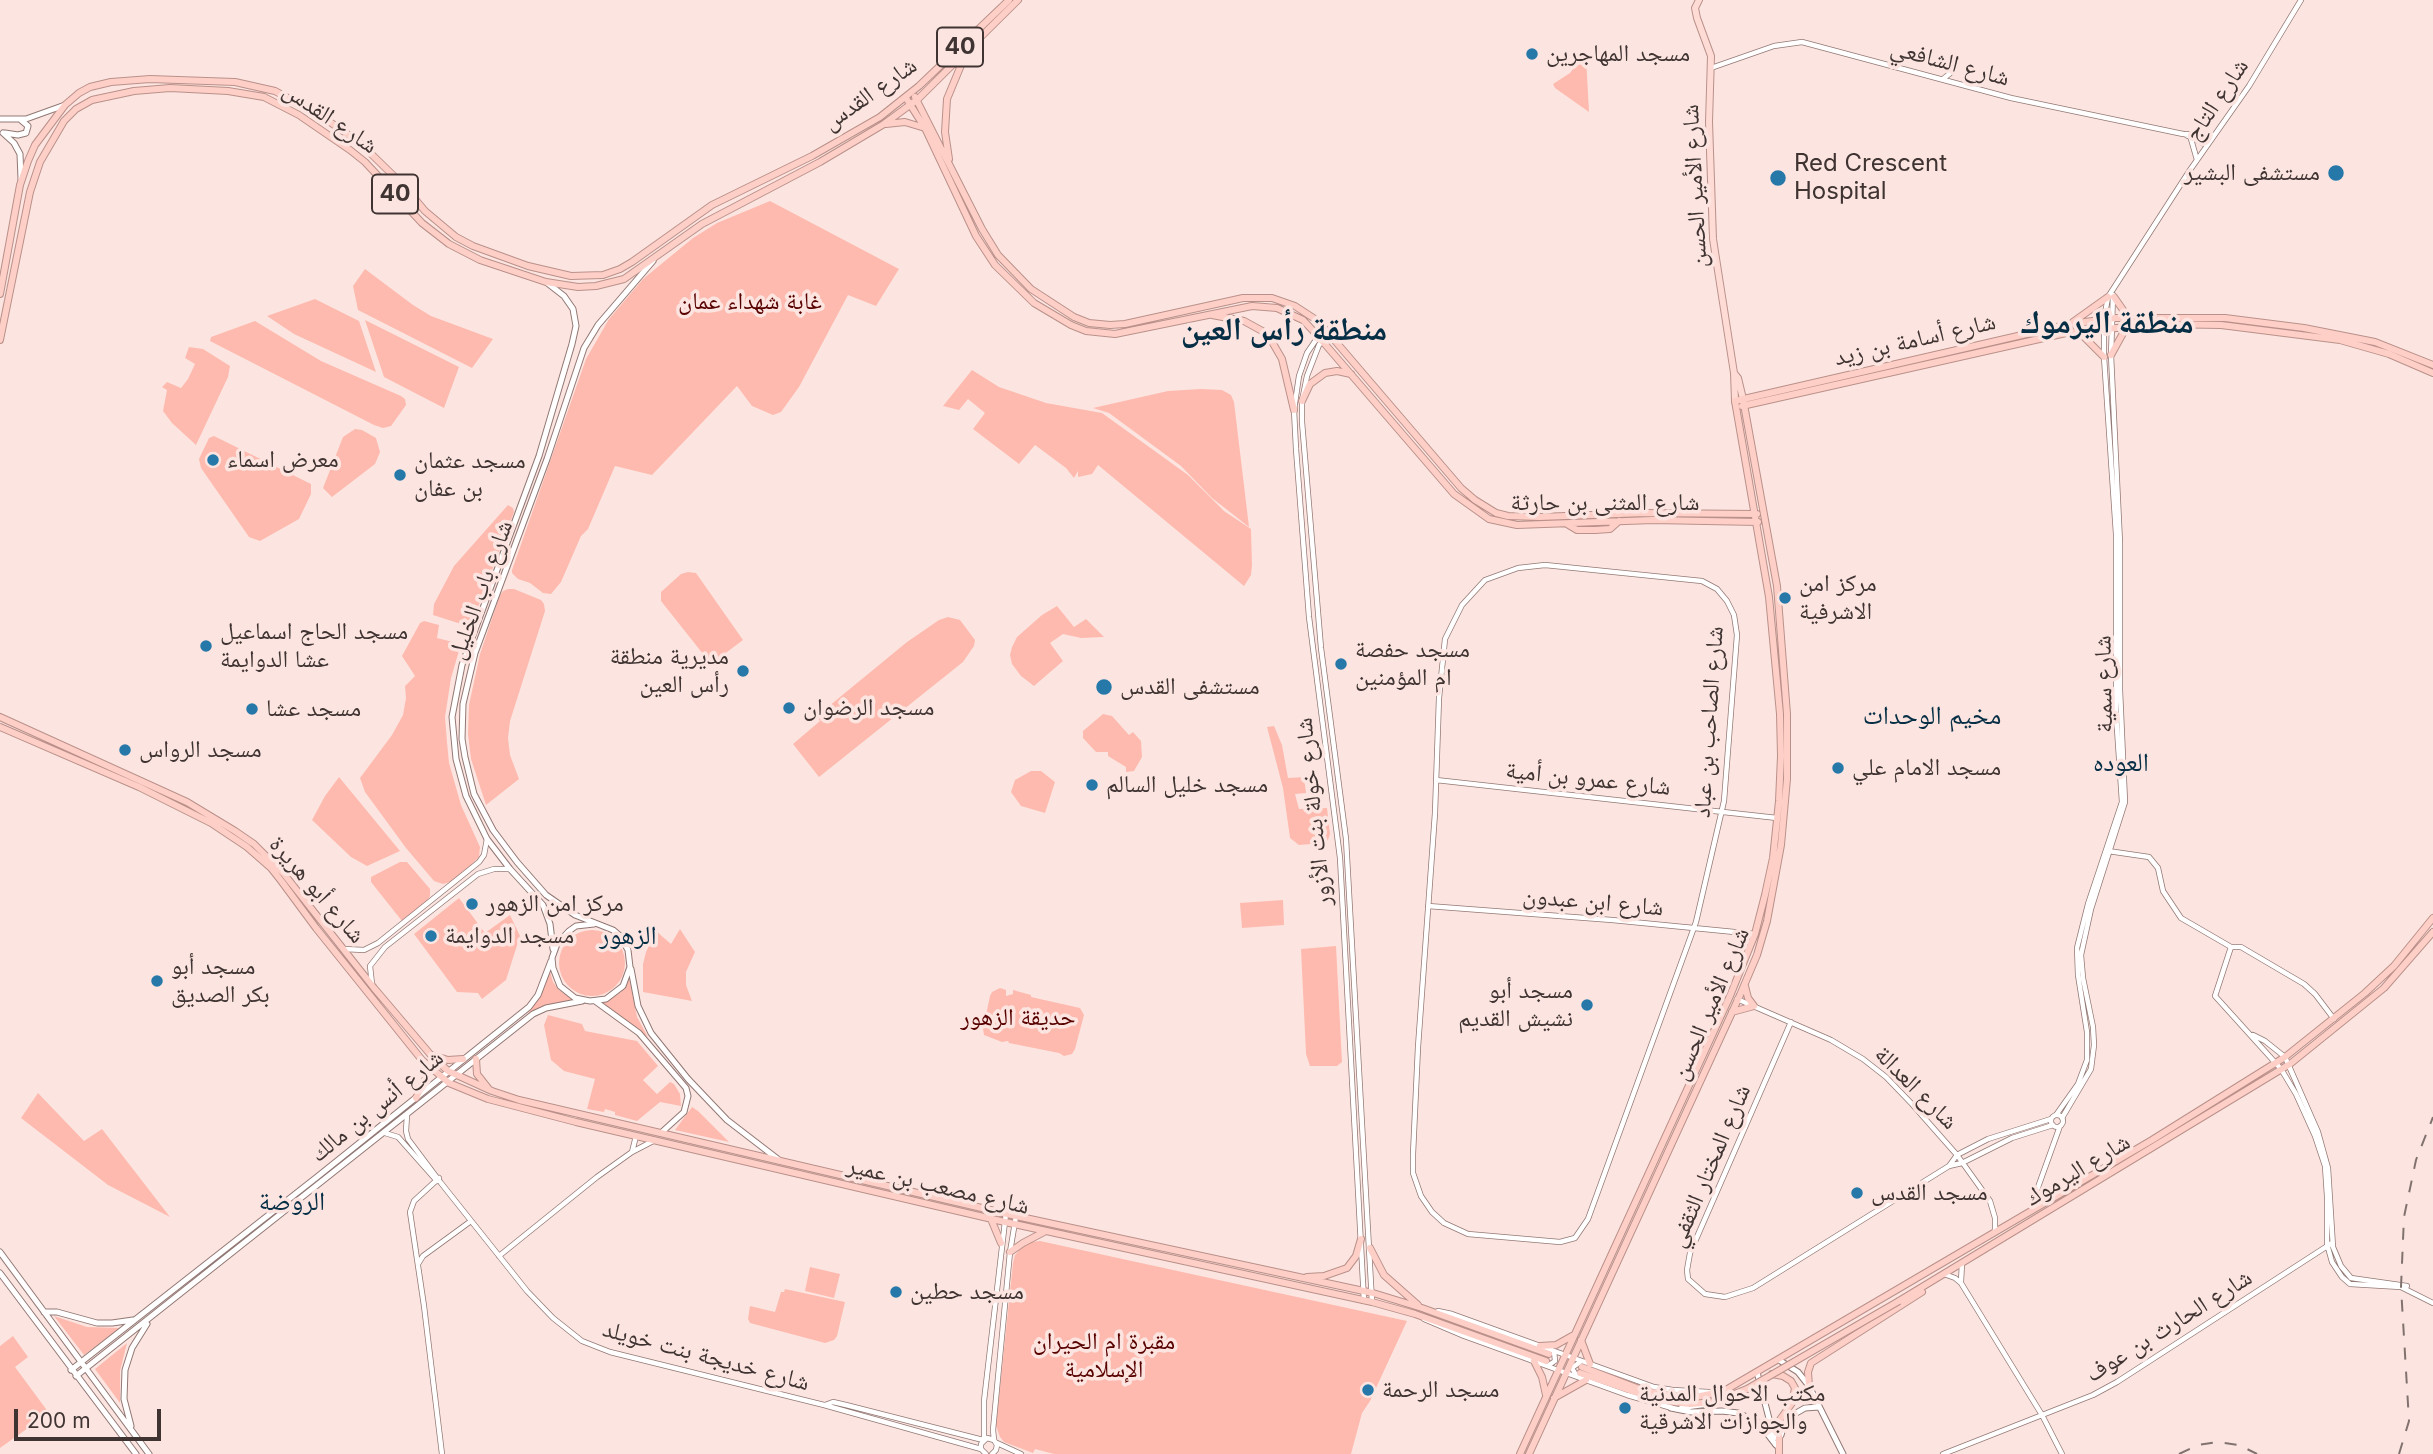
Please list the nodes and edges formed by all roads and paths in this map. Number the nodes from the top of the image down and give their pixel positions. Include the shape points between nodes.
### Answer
1 (1009, 0) edge
2 (1018, 0) edge
3 (1699, 0) edge
4 (2301, 0) edge
5 (966, 52) junction
6 (1712, 68) junction
7 (1953, 71) dead end
8 (1942, 80) junction
9 (908, 95) junction
10 (918, 99) junction
11 (65, 105) junction
12 (911, 105) junction
13 (0, 119) edge
14 (21, 120) junction
15 (884, 124) junction
16 (925, 128) junction
17 (2, 132) edge
18 (2183, 134) junction
19 (2214, 135) junction
20 (2190, 138) junction
21 (2207, 145) junction
22 (2197, 160) junction
23 (950, 164) junction
24 (395, 177) junction
25 (20, 185) junction
26 (387, 186) junction
27 (404, 186) junction
28 (396, 195) junction
29 (660, 253) junction
30 (546, 282) junction
31 (0, 294) edge
32 (2111, 294) junction
33 (1207, 314) junction
34 (2128, 317) junction
35 (2108, 318) junction
36 (2070, 324) junction
37 (2127, 326) junction
38 (2108, 327) junction
39 (1326, 330) junction
40 (2078, 331) junction
41 (1320, 338) junction
42 (0, 340) edge
43 (2108, 356) junction
44 (2433, 365) edge
45 (1734, 373) junction
46 (2433, 373) edge
47 (1354, 375) junction
48 (1302, 401) junction
49 (1744, 402) junction
50 (1754, 403) junction
51 (1736, 404) junction
52 (1294, 410) junction
53 (1747, 414) junction
54 (1461, 488) junction
55 (1454, 494) junction
56 (1753, 499) junction
57 (1744, 513) junction
58 (1765, 513) junction
59 (1756, 514) junction
60 (1745, 522) junction
61 (1767, 522) junction
62 (1757, 523) junction
63 (1759, 533) junction
64 (1778, 596) junction
65 (1769, 597) junction
66 (0, 718) edge
67 (1330, 724) junction
68 (1323, 725) junction
69 (0, 727) edge
70 (75, 755) junction
71 (85, 760) junction
72 (1436, 780) junction
73 (1722, 812) junction
74 (1777, 818) junction
75 (487, 839) junction
76 (2107, 851) junction
77 (510, 869) junction
78 (1429, 906) junction
79 (2433, 918) edge
80 (594, 923) junction
81 (1695, 928) junction
82 (2433, 932) edge
83 (1755, 934) junction
84 (2231, 947) junction
85 (344, 949) junction
86 (553, 955) junction
87 (630, 967) junction
88 (1347, 974) junction
89 (1354, 974) junction
90 (2385, 974) junction
91 (2391, 981) junction
92 (1744, 985) junction
93 (373, 988) junction
94 (1730, 996) junction
95 (1738, 999) junction
96 (584, 1001) junction
97 (595, 1001) junction
98 (1755, 1006) junction
99 (1732, 1012) junction
100 (2334, 1019) junction
101 (1791, 1023) junction
102 (2252, 1035) junction
103 (430, 1054) junction
104 (2283, 1055) junction
105 (463, 1059) junction
106 (476, 1059) junction
107 (422, 1060) junction
108 (2274, 1061) junction
109 (2290, 1064) junction
110 (2281, 1069) junction
111 (448, 1071) junction
112 (457, 1076) junction
113 (442, 1077) junction
114 (449, 1083) junction
115 (492, 1091) junction
116 (416, 1098) junction
117 (407, 1115) junction
118 (2054, 1117) junction
119 (2062, 1118) junction
120 (2056, 1126) junction
121 (662, 1132) junction
122 (385, 1133) junction
123 (636, 1136) junction
124 (655, 1140) junction
125 (632, 1152) junction
126 (1956, 1155) junction
127 (779, 1160) junction
128 (1962, 1164) junction
129 (1949, 1166) junction
130 (439, 1181) junction
131 (2034, 1207) junction
132 (1006, 1213) junction
133 (1016, 1216) junction
134 (991, 1219) junction
135 (471, 1221) junction
136 (1005, 1222) junction
137 (1014, 1224) junction
138 (1046, 1231) junction
139 (1995, 1231) junction
140 (1361, 1239) junction
141 (1002, 1243) junction
142 (2329, 1244) junction
143 (1370, 1248) junction
144 (0, 1252) edge
145 (1010, 1252) junction
146 (499, 1256) junction
147 (1962, 1263) junction
148 (418, 1264) junction
149 (0, 1273) edge
150 (1944, 1274) junction
151 (1296, 1278) junction
152 (1930, 1283) junction
153 (1961, 1283) junction
154 (1365, 1292) junction
155 (1373, 1293) junction
156 (1364, 1301) junction
157 (1372, 1302) junction
158 (2433, 1302) edge
159 (1424, 1309) junction
160 (44, 1312) junction
161 (1420, 1316) junction
162 (136, 1319) junction
163 (149, 1320) junction
164 (1573, 1335) junction
165 (1581, 1338) junction
166 (1540, 1346) junction
167 (1564, 1355) junction
168 (1549, 1358) junction
169 (1572, 1358) junction
170 (1779, 1360) junction
171 (1534, 1361) junction
172 (81, 1363) junction
173 (1582, 1368) junction
174 (85, 1369) junction
175 (1558, 1369) junction
176 (71, 1370) junction
177 (1566, 1372) junction
178 (1757, 1372) junction
179 (1772, 1374) junction
180 (76, 1376) junction
181 (1586, 1380) junction
182 (1809, 1386) junction
183 (1550, 1398) junction
184 (824, 1405) junction
185 (1688, 1406) junction
186 (1819, 1407) junction
187 (1671, 1408) junction
188 (2042, 1415) junction
189 (133, 1433) junction
190 (983, 1440) junction
191 (995, 1441) junction
192 (1776, 1445) junction
193 (981, 1449) junction
194 (133, 1452) edge
195 (995, 1453) edge
196 (149, 1454) edge
197 (442, 1454) edge
198 (986, 1454) edge
199 (1021, 1454) edge
200 (1520, 1454) edge
201 (1529, 1454) edge
202 (1780, 1454) edge
203 (1843, 1454) edge
204 (1944, 1454) edge
205 (2062, 1454) edge

1 - 9 highway, شارع القدس / 40
2 - 5 highway, شارع القدس / 40
3 - 6 main road, شارع الأمير الحسن via 1695,8
4 - 19 street, شارع التاج
5 - 10 highway, شارع القدس / 40
5 - 23 highway via 947,99 945,132
6 - 8 street, شارع الشافعي via 1774,46 1801,42
6 - 45 main road, شارع الأمير الحسن via 1713,239
7 - 8 street
8 - 18 street, شارع الشافعي
9 - 10 highway, شارع المثنى بن حارثة
9 - 12 highway, شارع المثنى بن حارثة
9 - 27 highway, شارع القدس / 40 via 880,117 812,156 698,213 620,270 603,275 554,273 474,246 439,224
10 - 12 highway, شارع القدس / 40
10 - 23 highway, شارع المثنى بن حارثة
11 - 14 main road
11 - 24 highway, شارع القدس / 40 via 90,87 131,80 258,86 295,100 346,132
11 - 25 highway, شارع القدس / 40 via 35,145
12 - 15 highway, شارع القدس / 40
12 - 16 highway, شارع المثنى بن حارثة
13 - 14 main road
14 - 17 main road via 28,126 26,133
15 - 16 highway via 905,122
15 - 29 highway, شارع القدس / 40 via 716,216
16 - 33 highway, شارع المثنى بن حارثة via 985,250 1034,303 1071,325 1103,333
17 - 25 main road via 20,154
18 - 19 street, شارع الشافعي
18 - 20 street, شارع الشافعي
19 - 21 street, شارع التاج
20 - 21 street, شارع الشافعي
20 - 22 street
21 - 22 street, شارع التاج
22 - 32 street, شارع التاج
23 - 39 highway, شارع المثنى بن حارثة via 998,255 1031,289 1074,317 1089,323 1125,324 1243,298 1272,298 1308,312
24 - 26 highway
24 - 27 highway, شارع القدس / 40
25 - 31 highway, شارع القدس / 40
26 - 28 highway, شارع القدس / 40
26 - 42 highway, شارع القدس / 40 via 350,150 264,97 228,90 170,88 92,100 64,121 40,162
27 - 28 highway
28 - 30 highway, شارع القدس / 40 via 449,244 480,260
29 - 30 highway, شارع القدس / 40 via 611,284
29 - 80 main road, شارع باب الخليل via 584,348 475,653 463,704 465,757 474,794 493,830 546,895
30 - 75 main road, شارع باب الخليل via 573,309 576,326 539,456 462,665 454,701 460,778
32 - 34 highway
32 - 35 street, شارع التاج
32 - 36 highway
33 - 41 highway, شارع المثنى بن حارثة via 1252,306 1277,308 1303,320
33 - 52 highway via 1244,321 1272,340 1282,359
34 - 35 highway, شارع أسامة بن زيد
34 - 44 highway, شارع أسامة بن زيد via 2225,318 2304,328 2359,338
35 - 36 highway, شارع أسامة بن زيد
35 - 38 street, شارع سمية
36 - 49 highway, شارع أسامة بن زيد
37 - 38 highway, شارع أسامة بن زيد
37 - 43 highway
37 - 46 highway, شارع أسامة بن زيد via 2203,324 2299,334 2365,346
38 - 40 highway, شارع أسامة بن زيد
38 - 43 street, شارع سمية
39 - 41 street, شارع خولة بنت الأزور
39 - 54 highway, شارع المثنى بن حارثة
40 - 43 highway
40 - 50 highway, شارع أسامة بن زيد
41 - 47 highway, شارع المثنى بن حارثة
41 - 48 street, شارع خولة بنت الأزور
41 - 52 street, شارع خولة بنت الأزور via 1303,363
43 - 76 street, شارع سمية via 2120,534 2125,802
45 - 49 main road, شارع الأمير الحسن
45 - 51 main road, شارع الأمير الحسن
47 - 48 highway via 1325,373 1314,380
47 - 55 highway, شارع المثنى بن حارثة
48 - 67 street, شارع خولة بنت الأزور via 1312,562
49 - 50 highway, شارع أسامة بن زيد
49 - 51 highway, شارع أسامة بن زيد
49 - 53 highway, شارع الأمير الحسن
50 - 53 highway
51 - 56 highway, شارع الأمير الحسن
52 - 68 street, شارع خولة بنت الأزور via 1306,579
53 - 58 highway, شارع الأمير الحسن
54 - 55 highway
54 - 57 highway, شارع المثنى بن حارثة via 1485,508 1508,516
55 - 60 highway, شارع المثنى بن حارثة via 1478,513 1517,525
56 - 57 highway
56 - 59 highway, شارع الأمير الحسن
57 - 59 highway, شارع المثنى بن حارثة
58 - 59 highway, شارع المثنى بن حارثة
58 - 61 highway, شارع الأمير الحسن
59 - 62 highway, شارع الأمير الحسن
60 - 62 highway, شارع المثنى بن حارثة
60 - 63 highway
61 - 62 highway, شارع المثنى بن حارثة
61 - 64 highway, شارع الأمير الحسن
62 - 63 highway, شارع الأمير الحسن
63 - 65 highway, شارع الأمير الحسن
64 - 65 highway
64 - 92 highway, شارع الأمير الحسن via 1787,779 1767,921
65 - 74 highway, شارع الأمير الحسن via 1781,742
66 - 70 highway, شارع أبو هريرة
67 - 68 street
67 - 89 street, شارع خولة بنت الأزور via 1346,839
68 - 88 street, شارع خولة بنت الأزور via 1339,846
69 - 70 highway, شارع أبو هريرة
70 - 71 highway, شارع أبو هريرة
71 - 85 highway, شارع أبو هريرة via 187,802 244,837 284,874
71 - 107 highway, شارع أبو هريرة via 194,814 253,852 282,882
72 - 73 street, شارع عمرو بن أمية
72 - 73 street, شارع الصاحب بن عباد via 1443,648 1449,628 1485,580 1518,568 1545,565 1696,580 1712,586 1734,615 1737,642
72 - 78 street, شارع الصاحب بن عباد
73 - 74 street, شارع عمرو بن أمية
73 - 81 street, شارع الصاحب بن عباد
74 - 83 highway, شارع الأمير الحسن via 1773,858
75 - 77 main road, شارع باب الخليل
75 - 85 street via 479,862 378,943 364,950
76 - 84 street via 2152,859 2163,891 2181,918
76 - 118 street, شارع سمية via 2077,948 2087,1059 2078,1084
76 - 119 street, شارع سمية via 2081,955 2093,1027 2091,1069
77 - 86 main road, شارع باب الخليل via 542,905 550,924
77 - 93 street via 478,874 385,947 370,966
78 - 81 street, شارع ابن عبدون
78 - 81 street, شارع الصاحب بن عباد via 1413,1135 1416,1185 1432,1212 1468,1234 1560,1242 1576,1238 1588,1219
79 - 90 highway, شارع اليرموك
80 - 86 main road via 569,931
80 - 87 main road via 620,936
81 - 83 street, شارع ابن عبدون
82 - 91 highway, شارع اليرموك
83 - 94 highway, شارع الأمير الحسن
84 - 100 street via 2241,947 2304,984
84 - 102 street via 2216,996
85 - 93 highway, شارع أبو هريرة
86 - 96 main road via 560,986
86 - 105 main road, شارع أنس بن مالك via 534,1001
87 - 97 main road via 623,986
87 - 127 main road, شارع مصعب بن عمير via 638,1006 651,1033 727,1120
88 - 89 street
88 - 140 street, شارع خولة بنت الأزور
89 - 143 street, شارع خولة بنت الأزور
90 - 91 highway
90 - 100 highway, شارع اليرموك
91 - 109 highway, شارع اليرموك
92 - 95 highway, شارع الأمير الحسن
92 - 98 highway
93 - 103 highway, شارع أبو هريرة
94 - 95 street, شارع العدالة
94 - 164 highway, شارع الأمير الحسن
95 - 98 street, شارع العدالة
95 - 99 highway, شارع الأمير الحسن
96 - 97 main road
96 - 106 main road, شارع أنس بن مالك via 540,1010
97 - 121 main road via 639,1033 686,1088 684,1112
98 - 99 highway
98 - 101 street, شارع العدالة
99 - 165 highway, شارع الأمير الحسن
100 - 104 highway, شارع اليرموك
101 - 126 street, شارع العدالة via 1873,1066
101 - 129 street, شارع المختار الثقفي via 1690,1253 1688,1279 1695,1286 1705,1294 1725,1297 1753,1288
102 - 104 street
102 - 108 street
103 - 105 highway
103 - 111 highway, شارع أبو هريرة
104 - 108 highway, شارع اليرموك
104 - 109 street
105 - 111 main road, شارع أنس بن مالك
106 - 112 main road, شارع أنس بن مالك
106 - 115 highway via 480,1080
107 - 113 highway, شارع أبو هريرة
107 - 116 highway via 426,1077
108 - 110 street
108 - 131 highway, شارع اليرموك via 2152,1140
109 - 110 highway, شارع اليرموك
109 - 142 street via 2325,1151 2331,1202
110 - 142 street via 2321,1152
110 - 147 highway, شارع اليرموك
111 - 112 highway, شارع أبو هريرة
111 - 113 main road, شارع أنس بن مالك
112 - 114 main road, شارع أنس بن مالك
112 - 115 highway, شارع مصعب بن عمير
113 - 114 highway, شارع أبو هريرة
113 - 116 main road, شارع أنس بن مالك
114 - 117 main road, شارع أنس بن مالك
114 - 123 highway, شارع مصعب بن عمير via 509,1106
115 - 121 highway, شارع مصعب بن عمير
116 - 162 main road, شارع أنس بن مالك
117 - 122 main road, شارع أنس بن مالك
117 - 130 street, شارع خديجة بنت خويلد via 408,1139
118 - 119 street
118 - 120 street
118 - 126 street
119 - 120 street, شارع سمية
120 - 128 street via 2012,1138
120 - 131 street, شارع سمية
121 - 127 highway, شارع مصعب بن عمير
122 - 130 street, شارع خديجة بنت خويلد via 398,1137
122 - 163 main road, شارع أنس بن مالك
123 - 124 highway, شارع مصعب بن عمير
123 - 125 street
124 - 125 street
124 - 134 highway, شارع مصعب بن عمير
125 - 146 street
126 - 128 street, شارع العدالة
126 - 129 street
127 - 132 highway, شارع مصعب بن عمير
128 - 129 street
128 - 139 street, شارع العدالة via 1990,1201
130 - 135 street, شارع خديجة بنت خويلد
130 - 148 street via 414,1201 410,1212
131 - 139 highway, شارع اليرموك
132 - 133 highway, شارع مصعب بن عمير
132 - 136 street
133 - 137 street
133 - 151 highway, شارع مصعب بن عمير
134 - 136 highway, شارع مصعب بن عمير
134 - 141 highway
135 - 146 street, شارع خديجة بنت خويلد
135 - 148 street
136 - 137 highway, شارع مصعب بن عمير
136 - 141 street
137 - 138 highway, شارع مصعب بن عمير
137 - 145 street
138 - 145 highway
138 - 156 highway, شارع مصعب بن عمير
139 - 170 highway, شارع اليرموك
140 - 151 highway via 1347,1268
140 - 154 street, شارع خولة بنت الأزور
141 - 190 street
142 - 158 street via 2337,1270 2350,1284 2401,1287
142 - 188 street, شارع الحارث بن عوف via 2117,1382
143 - 155 street, شارع خولة بنت الأزور
143 - 159 highway via 1384,1275
144 - 160 main road
145 - 191 street
146 - 184 street, شارع خديجة بنت خويلد via 553,1318 595,1348
147 - 150 highway, شارع اليرموك
147 - 153 street
148 - 197 street
149 - 176 main road
150 - 152 highway, شارع اليرموك
150 - 153 street
151 - 154 highway, شارع مصعب بن عمير
152 - 179 highway, شارع اليرموك, bridge
152 - 182 highway via 1811,1363
153 - 188 street
154 - 155 highway, شارع مصعب بن عمير
154 - 156 street, شارع خولة بنت الأزور
155 - 157 street, شارع خولة بنت الأزور
155 - 159 highway, شارع مصعب بن عمير
156 - 157 highway, شارع مصعب بن عمير
157 - 161 highway, شارع مصعب بن عمير
159 - 166 street, شارع مصعب بن عمير via 1452,1314
159 - 168 highway, شارع مصعب بن عمير
160 - 162 main road via 105,1323
160 - 172 main road
161 - 168 highway, شارع مصعب بن عمير
161 - 171 street, شارع مصعب بن عمير
162 - 172 main road, شارع أنس بن مالك
163 - 174 main road, شارع أنس بن مالك
163 - 189 main road via 125,1370 124,1399
164 - 166 highway via 1556,1345
164 - 167 highway, شارع الأمير الحسن
165 - 169 highway, شارع الأمير الحسن
165 - 173 highway
166 - 168 street, شارع مصعب بن عمير
167 - 168 street, شارع مصعب بن عمير
167 - 169 street, شارع مصعب بن عمير
167 - 175 highway, شارع الأمير الحسن
168 - 171 street, شارع مصعب بن عمير
168 - 175 street, شارع مصعب بن عمير
169 - 173 street, شارع اليرموك
169 - 177 highway, شارع الأمير الحسن
170 - 178 highway, شارع اليرموك
170 - 182 main road
171 - 183 highway
172 - 174 main road
172 - 176 main road, شارع أنس بن مالك
173 - 177 street, شارع اليرموك
173 - 178 highway, شارع اليرموك via 1642,1390 1696,1397 1724,1391
173 - 181 street, شارع اليرموك
173 - 185 highway, شارع اليرموك via 1658,1400
174 - 180 main road, شارع أنس بن مالك
174 - 189 main road
175 - 177 street, شارع مصعب بن عمير
175 - 183 highway, شارع الأمير الحسن
176 - 180 main road
177 - 183 highway, شارع الأمير الحسن
178 - 192 main road
179 - 185 highway, شارع اليرموك, bridge via 1715,1402
179 - 202 highway via 1791,1381 1795,1397 1779,1421
180 - 194 main road
181 - 183 highway
181 - 187 street, شارع اليرموك
182 - 186 main road
183 - 200 highway, شارع الأمير الحسن
183 - 201 highway, شارع الأمير الحسن
184 - 190 street, شارع خديجة بنت خويلد via 833,1402
184 - 193 street, شارع خديجة بنت خويلد
185 - 187 street, شارع اليرموك
186 - 202 main road via 1805,1408 1787,1420
186 - 203 main road
187 - 192 main road via 1728,1411 1748,1417 1763,1426
188 - 204 street, شارع الحارث بن عوف
188 - 205 street
189 - 196 main road
190 - 191 street, شارع خديجة بنت خويلد
190 - 193 street
191 - 195 street
191 - 199 street
192 - 202 main road
193 - 198 street

